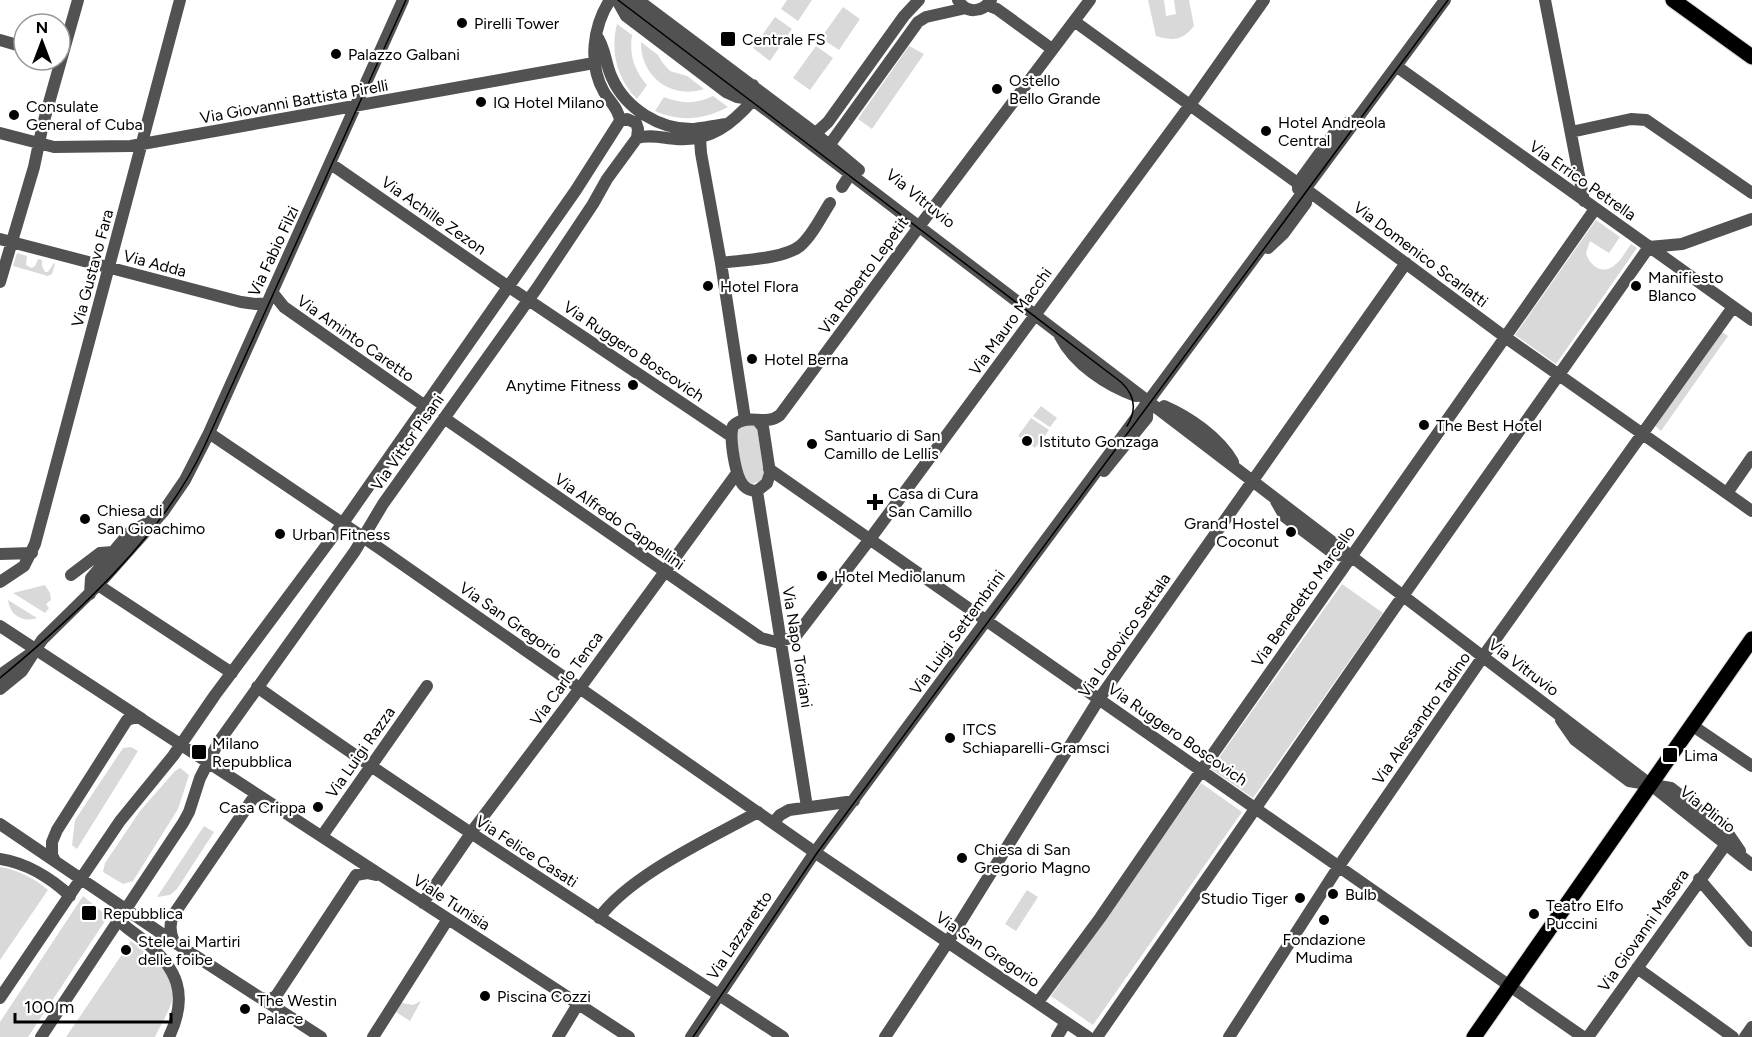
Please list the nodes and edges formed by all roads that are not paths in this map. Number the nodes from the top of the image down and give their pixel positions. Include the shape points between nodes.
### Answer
1 (78, 0) edge
2 (180, 0) edge
3 (403, 0) edge
4 (610, 0) edge
5 (616, 0) edge
6 (622, 0) edge
7 (638, 0) edge
8 (919, 0) edge
9 (1090, 0) edge
10 (1445, 0) edge
11 (1545, 0) edge
12 (1673, 0) edge
13 (989, 2) edge
14 (1261, 3) edge
15 (962, 4) edge
16 (72, 20) edge
17 (1074, 21) junction
18 (596, 35) junction
19 (1052, 49) junction
20 (1752, 57) edge
21 (594, 63) junction
22 (1396, 66) junction
23 (57, 72) edge
24 (753, 85) junction
25 (753, 100) junction
26 (1190, 105) junction
27 (356, 106) junction
28 (730, 124) junction
29 (617, 125) junction
30 (1571, 132) junction
31 (0, 133) edge
32 (816, 133) junction
33 (700, 138) junction
34 (636, 140) junction
35 (38, 143) junction
36 (142, 145) junction
37 (824, 147) junction
38 (331, 164) junction
39 (854, 170) junction
40 (842, 187) dead end
41 (1300, 190) junction
42 (1752, 193) edge
43 (1584, 201) junction
44 (830, 203) dead end
45 (1595, 209) junction
46 (1752, 219) edge
47 (921, 223) junction
48 (6, 241) edge
49 (1649, 247) junction
50 (721, 263) junction
51 (1406, 263) junction
52 (109, 268) junction
53 (0, 282) edge
54 (518, 294) junction
55 (269, 298) junction
56 (1733, 307) junction
57 (1035, 314) junction
58 (1752, 320) edge
59 (1505, 337) junction
60 (1559, 375) junction
61 (1148, 400) junction
62 (425, 406) junction
63 (444, 418) junction
64 (751, 419) junction
65 (209, 433) junction
66 (1643, 433) junction
67 (731, 436) junction
68 (1752, 457) edge
69 (769, 469) junction
70 (737, 473) junction
71 (1253, 481) junction
72 (757, 491) junction
73 (1727, 493) junction
74 (1752, 510) edge
75 (163, 512) junction
76 (343, 524) junction
77 (363, 537) junction
78 (870, 539) junction
79 (34, 549) junction
80 (113, 552) junction
81 (0, 554) edge
82 (1352, 556) junction
83 (665, 572) junction
84 (71, 574) dead end
85 (0, 582) edge
86 (94, 590) junction
87 (1404, 596) junction
88 (986, 620) junction
89 (0, 626) edge
90 (1752, 639) edge
91 (781, 642) junction
92 (37, 650) junction
93 (1483, 656) junction
94 (232, 674) junction
95 (0, 675) edge
96 (427, 686) dead end
97 (257, 687) junction
98 (580, 688) junction
99 (0, 689) edge
100 (1099, 699) junction
101 (143, 720) junction
102 (1693, 726) junction
103 (181, 744) junction
104 (207, 762) junction
105 (370, 766) junction
106 (1752, 766) edge
107 (1201, 771) junction
108 (1653, 785) junction
109 (256, 794) junction
110 (854, 801) junction
111 (807, 807) junction
112 (1257, 809) junction
113 (758, 812) junction
114 (773, 823) junction
115 (0, 824) edge
116 (471, 834) junction
117 (322, 836) junction
118 (1726, 844) junction
119 (340, 849) junction
120 (815, 852) junction
121 (0, 859) edge
122 (1747, 860) edge
123 (55, 861) junction
124 (1339, 866) junction
125 (356, 875) junction
126 (382, 877) junction
127 (82, 878) junction
128 (1699, 879) junction
129 (70, 896) junction
130 (111, 899) junction
131 (423, 903) junction
132 (126, 909) junction
133 (599, 918) junction
134 (118, 920) junction
135 (448, 920) junction
136 (1752, 941) edge
137 (174, 942) junction
138 (948, 942) junction
139 (1637, 968) junction
140 (1509, 985) junction
141 (719, 995) junction
142 (258, 997) junction
143 (0, 998) edge
144 (1038, 1002) junction
145 (578, 1004) junction
146 (1066, 1022) junction
147 (1752, 1027) edge
148 (171, 1036) edge
149 (41, 1037) edge
150 (321, 1037) edge
151 (373, 1037) edge
152 (558, 1037) edge
153 (629, 1037) edge
154 (691, 1037) edge
155 (783, 1037) edge
156 (885, 1037) edge
157 (1057, 1037) edge
158 (1088, 1037) edge
159 (1097, 1037) edge
160 (1229, 1037) edge
161 (1474, 1037) edge
162 (1583, 1037) edge
163 (1588, 1037) edge
164 (1733, 1037) edge
165 (1745, 1037) edge

1 - 16 street
2 - 36 street, Via Gustavo Fara
3 - 27 street, Via Fabio Filzi
4 - 18 street
5 - 25 street via 626,16 726,92
6 - 25 street
7 - 24 street
8 - 32 street
9 - 17 street, Via Roberto Lepetit
10 - 22 street, Via Luigi Settembrini
11 - 30 street
12 - 20 main road
13 - 15 street via 977,10
13 - 19 street
14 - 26 street, Via Mauro Macchi
15 - 37 street via 918,22
17 - 19 street, Via Roberto Lepetit
17 - 26 street, Via Domenico Scarlatti
18 - 21 street
18 - 28 street via 603,45 615,86 640,112 655,121 683,128
19 - 47 street, Via Roberto Lepetit
21 - 27 street, Via Giovanni Battista Pirelli
21 - 29 street via 601,87 617,110
22 - 41 street, Via Luigi Settembrini via 1361,113 1334,134
22 - 43 street, Via Errico Petrella
23 - 35 street
24 - 25 street
24 - 32 street
25 - 28 street
25 - 37 street
26 - 41 street, Via Domenico Scarlatti
26 - 57 street, Via Mauro Macchi
27 - 36 street, Via Giovanni Battista Pirelli
27 - 38 street, Via Fabio Filzi
28 - 33 street
29 - 34 street via 627,119 636,123
29 - 54 street, Via Vittor Pisani
30 - 42 street via 1631,119 1646,120
30 - 43 street
31 - 35 street, Via Giovanni Battista Pirelli
32 - 37 street
33 - 34 street via 648,136
33 - 50 street
34 - 54 street, Via Vittor Pisani via 593,204
35 - 36 street, Via Giovanni Battista Pirelli via 82,148
35 - 48 street via 34,167
36 - 52 street, Via Gustavo Fara
37 - 39 street, Via Vitruvio
38 - 54 street, Via Achille Zezon
38 - 55 street, Via Fabio Filzi
39 - 40 street
39 - 47 street, Via Vitruvio
41 - 51 street, Via Domenico Scarlatti
41 - 61 street, Via Luigi Settembrini via 1306,203 1276,241 1253,260 1212,314 1179,345 1153,381
43 - 45 street, Via Errico Petrella
44 - 50 street via 795,249
45 - 49 street, Via Errico Petrella
45 - 59 street, Via Benedetto Marcello
46 - 49 street via 1682,244
47 - 57 street, Via Vitruvio via 944,237 962,258
47 - 64 street, Via Roberto Lepetit via 781,413 771,420
48 - 52 street, Via Adda
48 - 53 street
49 - 56 street, Via Errico Petrella
49 - 60 street
50 - 64 street
51 - 59 street, Via Domenico Scarlatti
51 - 71 street, Via Lodovico Settala
52 - 55 street, Via Adda via 241,302 256,304
52 - 79 street, Via Gustavo Fara
54 - 62 street, Via Vittor Pisani
54 - 63 street, Via Vittor Pisani
54 - 67 street, Via Ruggero Boscovich
55 - 62 street, Via Aminto Caretto
55 - 65 street, Via Fabio Filzi
56 - 58 street, Via Errico Petrella
56 - 66 street, Via Alessandro Tadino
57 - 61 street, Via Vitruvio via 1058,332 1077,360 1117,388
57 - 78 street, Via Mauro Macchi
59 - 60 street, Via Domenico Scarlatti
59 - 82 street, Via Benedetto Marcello
60 - 66 street, Via Domenico Scarlatti
60 - 87 street
61 - 71 street, Via Vitruvio
61 - 88 street, Via Luigi Settembrini
62 - 76 street, Via Vittor Pisani
63 - 77 street, Via Vittor Pisani
63 - 83 street, Via Alfredo Cappellini
64 - 67 street via 733,426
64 - 69 street via 763,427
65 - 75 street, Via Fabio Filzi
65 - 76 street, Via San Gregorio
66 - 73 street, Via Domenico Scarlatti
66 - 93 street, Via Alessandro Tadino
67 - 70 street
68 - 73 street
69 - 72 street via 767,483
69 - 78 street, Via Ruggero Boscovich
70 - 72 street via 744,487
70 - 83 street, Via Carlo Tenca
71 - 82 street, Via Vitruvio
71 - 100 street, Via Lodovico Settala
72 - 91 street, Via Napo Torriani
73 - 74 street, Via Domenico Scarlatti
75 - 80 street, Via Fabio Filzi via 129,533
75 - 86 street, Via Fabio Filzi
76 - 77 street, Via San Gregorio
76 - 94 street, Via Vittor Pisani
77 - 97 street, Via Vittor Pisani
77 - 98 street, Via San Gregorio
78 - 88 street, Via Ruggero Boscovich
78 - 91 street, Via Mauro Macchi via 795,637
79 - 81 street
79 - 85 street via 24,566
80 - 84 street via 100,553
80 - 86 street, Via Fabio Filzi via 91,578
82 - 87 street, Via Vitruvio
82 - 107 street, Via Benedetto Marcello
83 - 91 street, Via Alfredo Cappellini via 761,638
83 - 98 street, Via Carlo Tenca
86 - 92 street via 42,640
86 - 94 street
87 - 93 street, Via Vitruvio
87 - 112 street
88 - 100 street, Via Ruggero Boscovich
88 - 110 street, Via Luigi Settembrini
89 - 92 street, Viale Tunisia
90 - 102 main road
91 - 111 street, Via Napo Torriani
92 - 95 street
92 - 99 street
92 - 101 street, Viale Tunisia
93 - 108 street, Via Vitruvio via 1558,714 1575,740 1611,768 1629,781
93 - 124 street, Via Alessandro Tadino
94 - 103 street, Via Vittor Pisani
96 - 105 street, Via Luigi Razza
97 - 104 street, Via Vittor Pisani
97 - 105 street, Via Felice Casati
98 - 113 street, Via San Gregorio
98 - 116 street, Via Carlo Tenca
100 - 107 street, Via Ruggero Boscovich
100 - 138 street, Via Lodovico Settala
101 - 103 street, Viale Tunisia
101 - 123 street via 127,720 61,823 52,843
102 - 106 street
102 - 108 main road
103 - 104 street, Viale Tunisia
103 - 127 street, Via Vittor Pisani via 120,821
104 - 109 street, Viale Tunisia
104 - 132 street, Via Vittor Pisani via 186,817
105 - 116 street, Via Felice Casati
105 - 117 street, Via Luigi Razza
107 - 112 street, Via Ruggero Boscovich
107 - 144 street, Via Benedetto Marcello
108 - 118 street, Via Plinio
108 - 122 street, Via Plinio via 1671,788 1727,832
108 - 140 main road
109 - 117 street, Viale Tunisia
109 - 137 street via 170,920
110 - 111 street
110 - 120 street, Via Luigi Settembrini
111 - 114 street via 785,811
112 - 124 street, Via Ruggero Boscovich
112 - 159 street
113 - 114 street, Via San Gregorio
113 - 133 street via 640,881 615,898
114 - 120 street, Via San Gregorio
115 - 123 street
116 - 131 street, Via Carlo Tenca
116 - 133 street, Via Felice Casati
117 - 119 street, Viale Tunisia
118 - 122 street, Via Plinio
118 - 128 street, Via Giovanni Masera
119 - 125 street
119 - 126 street, Viale Tunisia
120 - 138 street, Via San Gregorio
120 - 141 street, Via Lazzaretto
121 - 129 street via 44,876
123 - 127 street
124 - 140 street, Via Ruggero Boscovich
124 - 160 street, Via Alessandro Tadino
125 - 126 street
125 - 142 street via 276,996 268,1000
126 - 131 street, Viale Tunisia
127 - 129 street, Via Vittor Pisani
127 - 130 street
128 - 136 street
128 - 139 street, Via Giovanni Masera
129 - 143 street, Via Vittor Pisani
130 - 132 street
130 - 134 street
131 - 135 street, Viale Tunisia
132 - 134 street, Via Vittor Pisani
132 - 137 street
133 - 141 street, Via Felice Casati
134 - 148 street via 157,952 176,976 178,1006
134 - 149 street, Via Vittor Pisani
135 - 145 street, Viale Tunisia
135 - 151 street
137 - 142 street
138 - 144 street, Via San Gregorio
138 - 156 street, Via Lodovico Settala
139 - 163 street, Via Giovanni Masera
139 - 164 street
140 - 161 main road
140 - 162 street, Via Ruggero Boscovich
141 - 154 street, Via Lazzaretto
141 - 155 street, Via Felice Casati
142 - 150 street
144 - 146 street, Via San Gregorio
145 - 152 street
145 - 153 street, Viale Tunisia
146 - 157 street
146 - 158 street, Via San Gregorio
147 - 165 street

